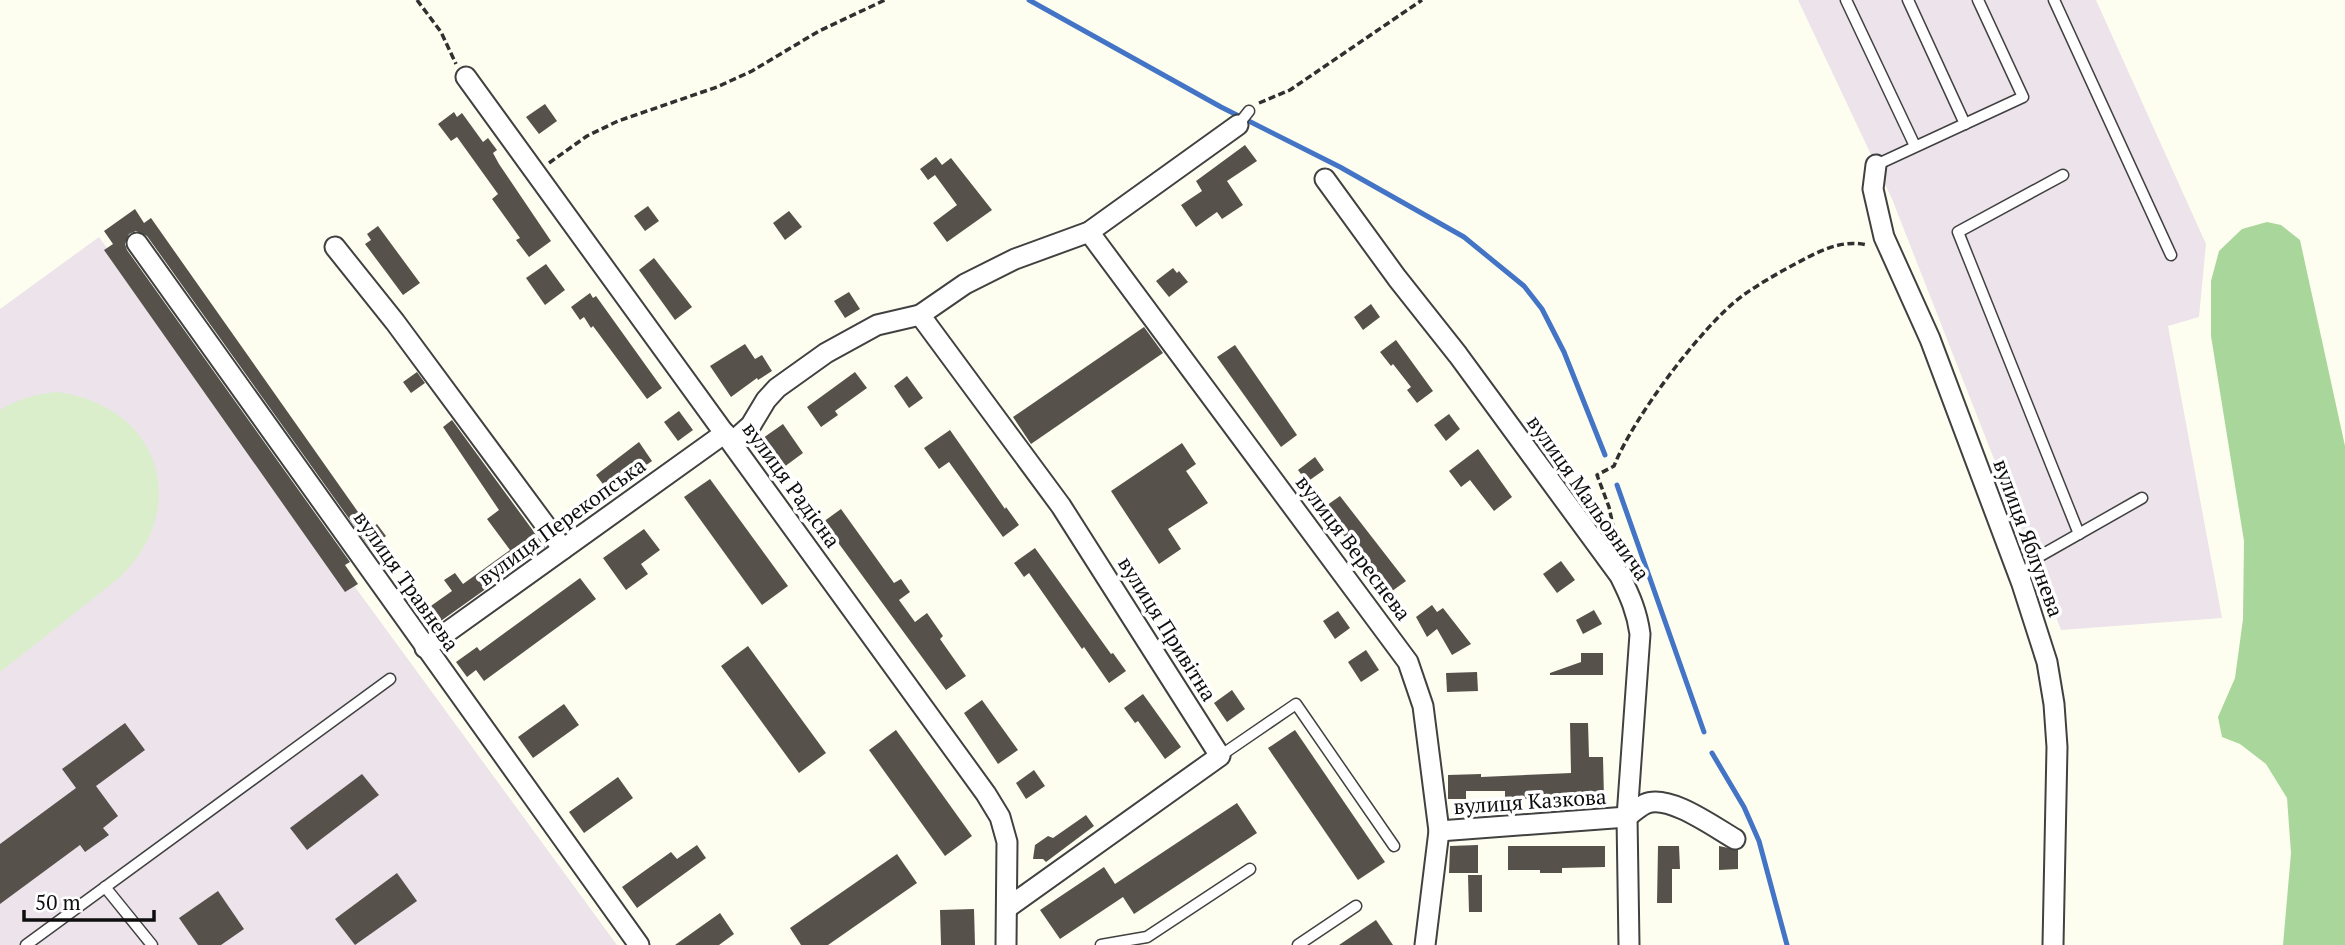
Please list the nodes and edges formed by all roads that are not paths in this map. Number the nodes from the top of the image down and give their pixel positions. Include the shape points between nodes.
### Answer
1 (1846, 0) edge
2 (1908, 0) edge
3 (1978, 0) edge
4 (2054, 0) edge
5 (466, 77) road end
6 (1244, 118) road end
7 (1965, 124) junction
8 (1915, 146) junction
9 (1875, 165) joint
10 (2063, 175) dead end
11 (1325, 179) dead end
12 (1089, 232) junction
13 (137, 243) dead end
14 (335, 247) dead end
15 (2171, 255) dead end
16 (920, 315) junction
17 (728, 438) junction
18 (2142, 498) dead end
19 (2079, 534) junction
20 (563, 549) junction
21 (2022, 584) junction
22 (425, 648) junction
23 (390, 679) dead end
24 (1220, 756) junction
25 (1627, 817) junction
26 (1439, 831) junction
27 (1735, 839) dead end
28 (1394, 846) dead end
29 (1250, 869) dead end
30 (105, 887) junction
31 (1356, 906) dead end
32 (1007, 908) junction
33 (26, 945) edge
34 (152, 945) edge
35 (639, 945) edge
36 (1006, 945) edge
37 (1101, 945) edge
38 (1298, 945) edge
39 (1425, 945) edge
40 (1629, 945) edge
41 (2053, 945) edge

1 - 8 lane
2 - 7 lane
3 - 7 lane via 2023,97
4 - 15 lane
5 - 17 street, вулиця Радісна
6 - 12 street, вулиця Перекопська
7 - 8 lane
8 - 9 lane
9 - 21 street, вулиця Яблунева via 1873,189 1884,237 1930,339
10 - 19 lane via 1958,232
11 - 25 street, вулиця Мальовнича via 1620,576 1630,597 1640,634
12 - 16 street, вулиця Перекопська via 1003,265
12 - 26 street, вулиця Вереснева via 1408,662 1423,706
13 - 22 street, вулиця Травнева
14 - 20 street
16 - 17 street, вулиця Перекопська via 877,325 826,353 777,388 751,425
16 - 24 street, вулиця Привітна via 1061,506
17 - 20 street, вулиця Перекопська
17 - 32 street, вулиця Радісна via 1000,817 1007,842
18 - 19 lane
19 - 21 lane via 2033,560
20 - 22 street, вулиця Перекопська
21 - 41 street, вулиця Яблунева via 2047,662 2054,704
22 - 35 street, вулиця Травнева
23 - 30 lane
24 - 28 lane via 1296,704
24 - 32 street
25 - 26 street, вулиця Казкова
25 - 27 street, вулиця Казкова via 1645,803 1663,802
25 - 40 street, вулиця Мальовнича
26 - 39 street, вулиця Вереснева
29 - 37 lane via 1147,937
30 - 33 lane
30 - 34 lane
31 - 38 lane
32 - 36 street, вулиця Радісна

